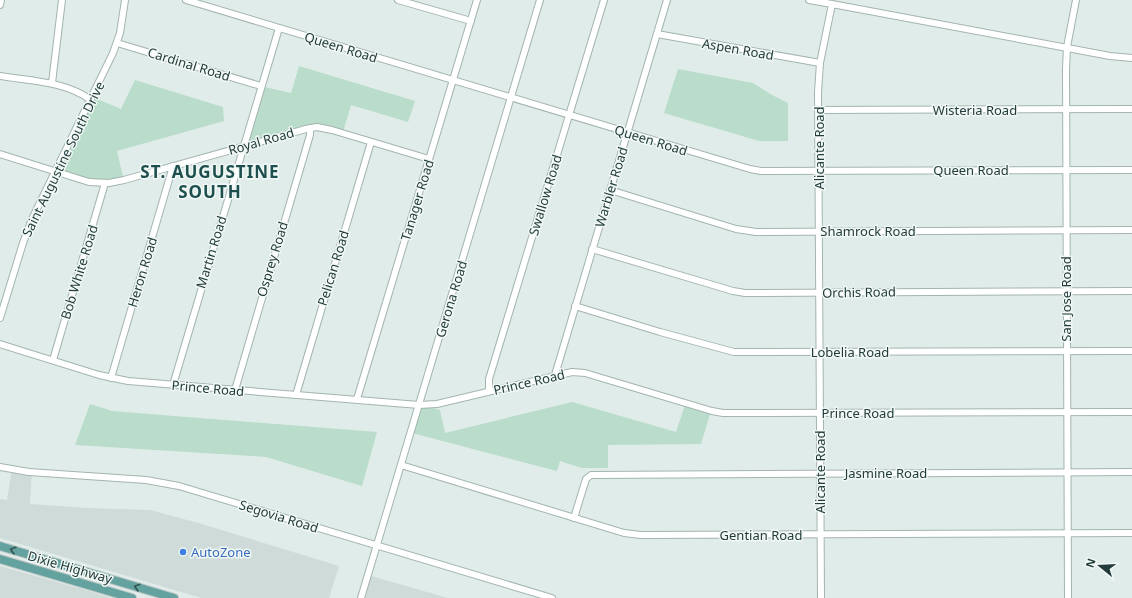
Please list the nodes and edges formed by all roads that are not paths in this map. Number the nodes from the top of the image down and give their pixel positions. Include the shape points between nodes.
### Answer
1 (1, 0) edge
2 (62, 0) edge
3 (125, 0) edge
4 (186, 0) edge
5 (398, 0) edge
6 (477, 0) edge
7 (540, 0) edge
8 (604, 0) edge
9 (667, 0) edge
10 (809, 0) edge
11 (1076, 0) edge
12 (832, 4) junction
13 (0, 5) edge
14 (471, 21) junction
15 (278, 28) junction
16 (657, 34) junction
17 (117, 43) junction
18 (1067, 47) junction
19 (1132, 58) edge
20 (820, 63) junction
21 (0, 76) edge
22 (453, 80) junction
23 (52, 83) junction
24 (261, 86) junction
25 (511, 97) junction
26 (91, 100) junction
27 (1066, 109) junction
28 (1132, 109) edge
29 (819, 110) junction
30 (569, 115) junction
31 (310, 128) junction
32 (627, 132) junction
33 (371, 142) junction
34 (243, 146) junction
35 (0, 154) edge
36 (429, 159) junction
37 (173, 166) junction
38 (1066, 170) junction
39 (1132, 170) edge
40 (55, 171) junction
41 (819, 171) junction
42 (105, 183) junction
43 (610, 190) junction
44 (1066, 230) junction
45 (1132, 230) edge
46 (819, 231) junction
47 (592, 249) junction
48 (1066, 291) junction
49 (1132, 291) edge
50 (820, 292) junction
51 (575, 306) junction
52 (0, 318) edge
53 (0, 344) edge
54 (1132, 351) edge
55 (1067, 352) junction
56 (820, 353) junction
57 (53, 360) junction
58 (555, 375) junction
59 (110, 378) junction
60 (173, 385) junction
61 (234, 390) junction
62 (489, 391) junction
63 (296, 395) junction
64 (357, 400) junction
65 (419, 405) junction
66 (1067, 412) junction
67 (1132, 412) edge
68 (820, 413) junction
69 (401, 465) junction
70 (0, 467) edge
71 (1132, 472) edge
72 (820, 473) junction
73 (1067, 473) junction
74 (574, 518) junction
75 (1132, 533) edge
76 (820, 534) junction
77 (1068, 534) junction
78 (0, 546) edge
79 (376, 546) junction
80 (0, 559) edge
81 (150, 595) edge
82 (132, 598) edge
83 (174, 598) edge
84 (361, 598) edge
85 (552, 598) edge
86 (821, 598) edge
87 (1068, 598) edge

1 - 13 street
2 - 23 street
3 - 17 street, Saint Augustine South Drive
4 - 15 street, Queen Road
5 - 14 street
6 - 14 street, Tanager Road
7 - 25 street, Gerona Road
8 - 30 street, Swallow Road
9 - 16 street, Warbler Road
10 - 12 street
11 - 18 street, San Jose Road
12 - 18 street
12 - 20 street, Alicante Road
14 - 22 street, Tanager Road
15 - 22 street, Queen Road
15 - 24 street, Martin Road
16 - 20 street, Aspen Road
16 - 32 street, Warbler Road
17 - 24 street, Cardinal Road
17 - 26 street, Saint Augustine South Drive
18 - 19 street
18 - 27 street, San Jose Road
20 - 29 street, Alicante Road
21 - 23 street
22 - 25 street, Queen Road
22 - 36 street, Tanager Road
23 - 26 street
24 - 34 street, Martin Road
25 - 30 street, Queen Road
25 - 65 street, Gerona Road
26 - 40 street, Saint Augustine South Drive
27 - 28 street, Wisteria Road
27 - 29 street, Wisteria Road
27 - 38 street, San Jose Road
29 - 41 street, Alicante Road
30 - 32 street, Queen Road
30 - 62 street, Swallow Road via 490,379
31 - 33 street, Royal Road via 332,130
31 - 34 street, Royal Road
31 - 61 street, Osprey Road
32 - 41 street, Queen Road via 750,169
32 - 43 street, Warbler Road
33 - 36 street, Royal Road
33 - 63 street, Pelican Road
34 - 37 street, Royal Road
34 - 60 street, Martin Road
35 - 40 street, Royal Road
36 - 64 street, Tanager Road
37 - 42 street, Royal Road via 119,182
37 - 59 street, Heron Road
38 - 39 street, Queen Road
38 - 41 street, Queen Road
38 - 44 street, San Jose Road
40 - 42 street, Royal Road via 89,182
40 - 52 street, Saint Augustine South Drive via 23,243
41 - 46 street, Alicante Road
42 - 57 street, Bob White Road
43 - 46 street, Shamrock Road via 740,230
43 - 47 street, Warbler Road
44 - 45 street, Shamrock Road
44 - 46 street, Shamrock Road
44 - 48 street, San Jose Road
46 - 50 street, Alicante Road
47 - 50 street, Orchis Road via 733,291 755,294
47 - 51 street, Warbler Road
48 - 49 street, Orchis Road
48 - 50 street, Orchis Road
48 - 55 street, San Jose Road
50 - 56 street, Alicante Road
51 - 56 street, Lobelia Road via 723,350 744,353
51 - 58 street, Warbler Road
53 - 57 street, Prince Road
54 - 55 street, Lobelia Road
55 - 56 street, Lobelia Road
55 - 66 street, San Jose Road
56 - 68 street, Alicante Road
57 - 59 street, Prince Road
58 - 62 street, Prince Road
58 - 68 street, Prince Road via 585,373 723,413
59 - 60 street, Prince Road
60 - 61 street, Prince Road
61 - 63 street, Prince Road
62 - 65 street, Prince Road via 437,404
63 - 64 street, Prince Road
64 - 65 street, Prince Road
65 - 69 street, Gerona Road
66 - 67 street, Prince Road
66 - 68 street, Prince Road
66 - 73 street, San Jose Road
68 - 72 street, Alicante Road
69 - 74 street, Gentian Road
69 - 79 street, Gerona Road
70 - 79 street, Segovia Road via 21,471 162,482
71 - 73 street, Jasmine Road
72 - 73 street, Jasmine Road
72 - 74 street, Jasmine Road via 591,475 586,479
72 - 76 street, Alicante Road
73 - 77 street, San Jose Road
74 - 76 street, Gentian Road via 624,533 641,535
75 - 77 street, Gentian Road
76 - 77 street, Gentian Road
76 - 86 street, Alicante Road
77 - 87 street, San Jose Road
81 -> 78 main road, Dixie Highway
79 - 84 street, Gerona Road
79 - 85 street, Segovia Road
80 - 82 main road, Dixie Highway
81 - 83 main road, Dixie Highway

